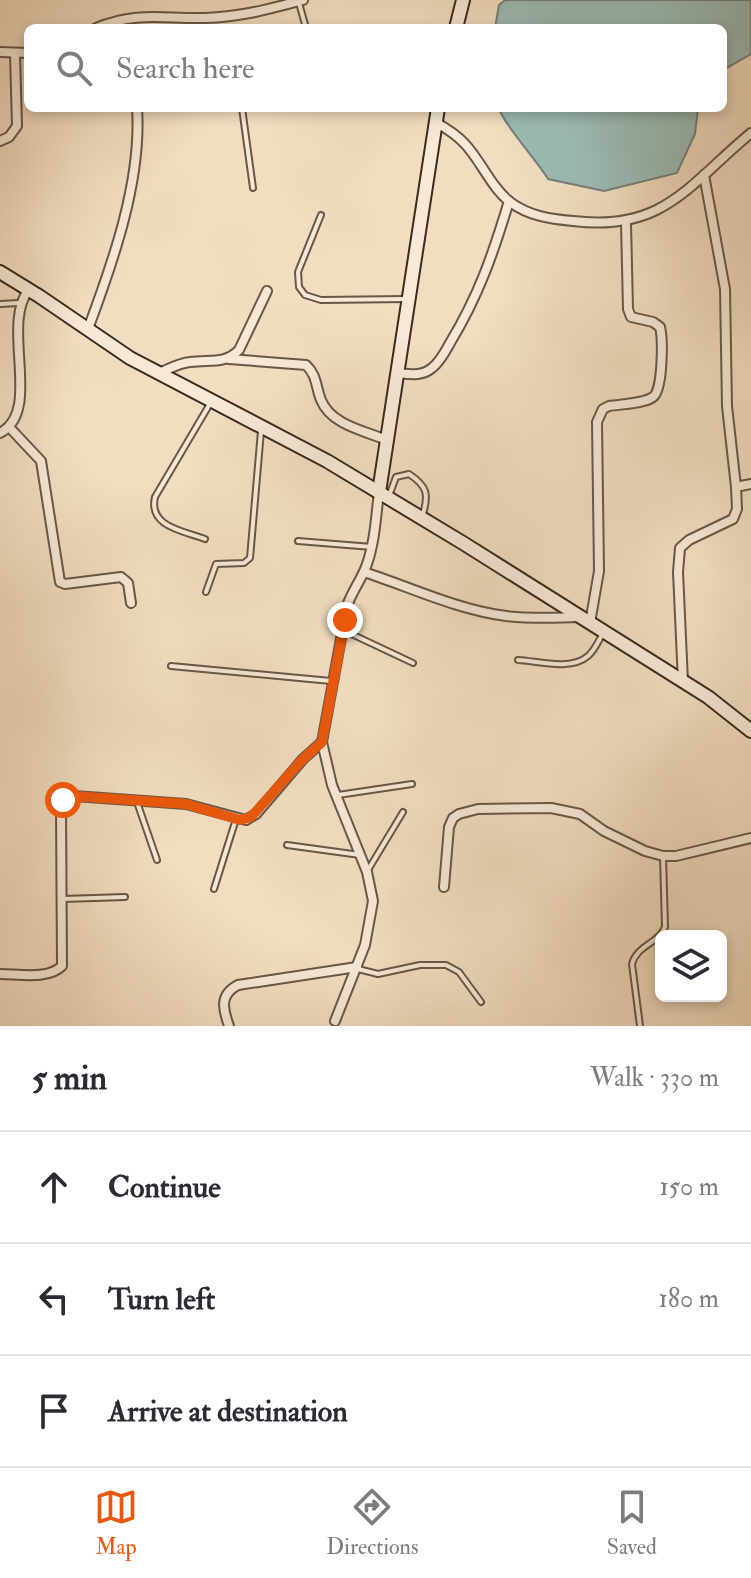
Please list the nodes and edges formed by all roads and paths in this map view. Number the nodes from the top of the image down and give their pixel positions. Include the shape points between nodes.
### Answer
1 (463, 0) edge
2 (300, 1) edge
3 (117, 24) edge
4 (305, 24) edge
5 (457, 24) edge
6 (0, 52) edge
7 (15, 53) junction
8 (24, 53) edge
9 (137, 112) edge
10 (243, 112) edge
11 (437, 112) edge
12 (434, 122) junction
13 (751, 133) edge
14 (0, 141) edge
15 (704, 175) junction
16 (253, 188) dead end
17 (509, 201) junction
18 (321, 215) dead end
19 (626, 223) junction
20 (0, 272) edge
21 (29, 289) junction
22 (267, 291) dead end
23 (408, 299) junction
24 (19, 303) junction
25 (0, 304) edge
26 (88, 329) junction
27 (229, 359) junction
28 (159, 373) junction
29 (397, 373) junction
30 (212, 400) junction
31 (9, 427) junction
32 (261, 427) junction
33 (0, 433) edge
34 (387, 440) junction
35 (751, 484) edge
36 (736, 487) junction
37 (384, 495) junction
38 (421, 518) junction
39 (205, 539) dead end
40 (298, 541) dead end
41 (372, 547) junction
42 (364, 572) junction
43 (206, 592) dead end
44 (131, 603) dead end
45 (586, 620) junction
46 (343, 630) junction
47 (604, 632) junction
48 (518, 660) dead end
49 (413, 663) dead end
50 (171, 666) dead end
51 (334, 682) junction
52 (683, 682) junction
53 (751, 731) edge
54 (322, 742) junction
55 (412, 784) dead end
56 (336, 795) junction
57 (137, 800) junction
58 (403, 812) dead end
59 (236, 819) junction
60 (751, 838) edge
61 (287, 845) dead end
62 (360, 855) junction
63 (663, 856) junction
64 (157, 860) dead end
65 (367, 872) junction
66 (444, 887) dead end
67 (214, 889) dead end
68 (125, 897) dead end
69 (62, 899) junction
70 (357, 968) junction
71 (0, 974) edge
72 (481, 1002) dead end
73 (335, 1021) dead end
74 (229, 1026) edge
75 (640, 1026) edge

1 - 5 street
2 - 3 street via 236,15 142,16
2 - 4 lane
6 - 7 street
7 - 8 street
7 - 14 street via 17,126
9 - 26 street via 133,173 111,268
10 - 16 lane
11 - 12 street
12 - 17 street via 466,145
12 - 23 street
13 - 15 street
15 - 19 street via 655,212
15 - 36 street via 725,289 727,406
17 - 19 street via 548,218
17 - 29 street via 490,264 441,359 423,374
18 - 23 lane via 298,272 305,295 321,300
19 - 45 street via 628,309 631,317 660,327 660,369 655,395 609,406 597,422 599,571
20 - 21 street
21 - 24 street
21 - 26 street
22 - 27 street via 239,350
23 - 29 street
24 - 25 lane
24 - 31 street via 19,396
26 - 28 street
27 - 28 street via 186,363
27 - 34 street via 306,365 327,412
28 - 30 street
29 - 34 street
30 - 32 street
30 - 39 lane via 153,505 163,523
31 - 33 street
31 - 44 street via 41,461 60,582 121,577 128,583
32 - 37 street
32 - 43 lane via 250,558 216,564
34 - 37 street
35 - 36 street
36 - 52 street via 733,519 680,548
37 - 38 street
37 - 38 lane via 396,477 409,474 421,481 427,499
37 - 41 street
38 - 45 street
40 - 41 lane
41 - 42 street
42 - 45 street via 504,616
42 - 46 street via 352,591
45 - 47 street
46 - 49 lane
46 - 51 street
47 - 48 lane via 580,661
47 - 52 street
50 - 51 lane
51 - 54 street
52 - 53 street
54 - 56 street
54 - 59 street via 256,814
55 - 56 lane
56 - 62 street
57 - 59 street via 186,804
57 - 64 lane
57 - 69 street via 63,800
58 - 65 lane
59 - 67 lane
60 - 63 street
61 - 62 lane
62 - 65 street
63 - 66 street via 571,811 478,809 459,814 449,827
63 - 75 lane via 665,927 632,964
65 - 70 street via 373,901
68 - 69 lane
69 - 71 street via 59,970
70 - 72 lane via 378,974 446,965 459,972
70 - 73 street
70 - 74 street via 238,985 223,1004

